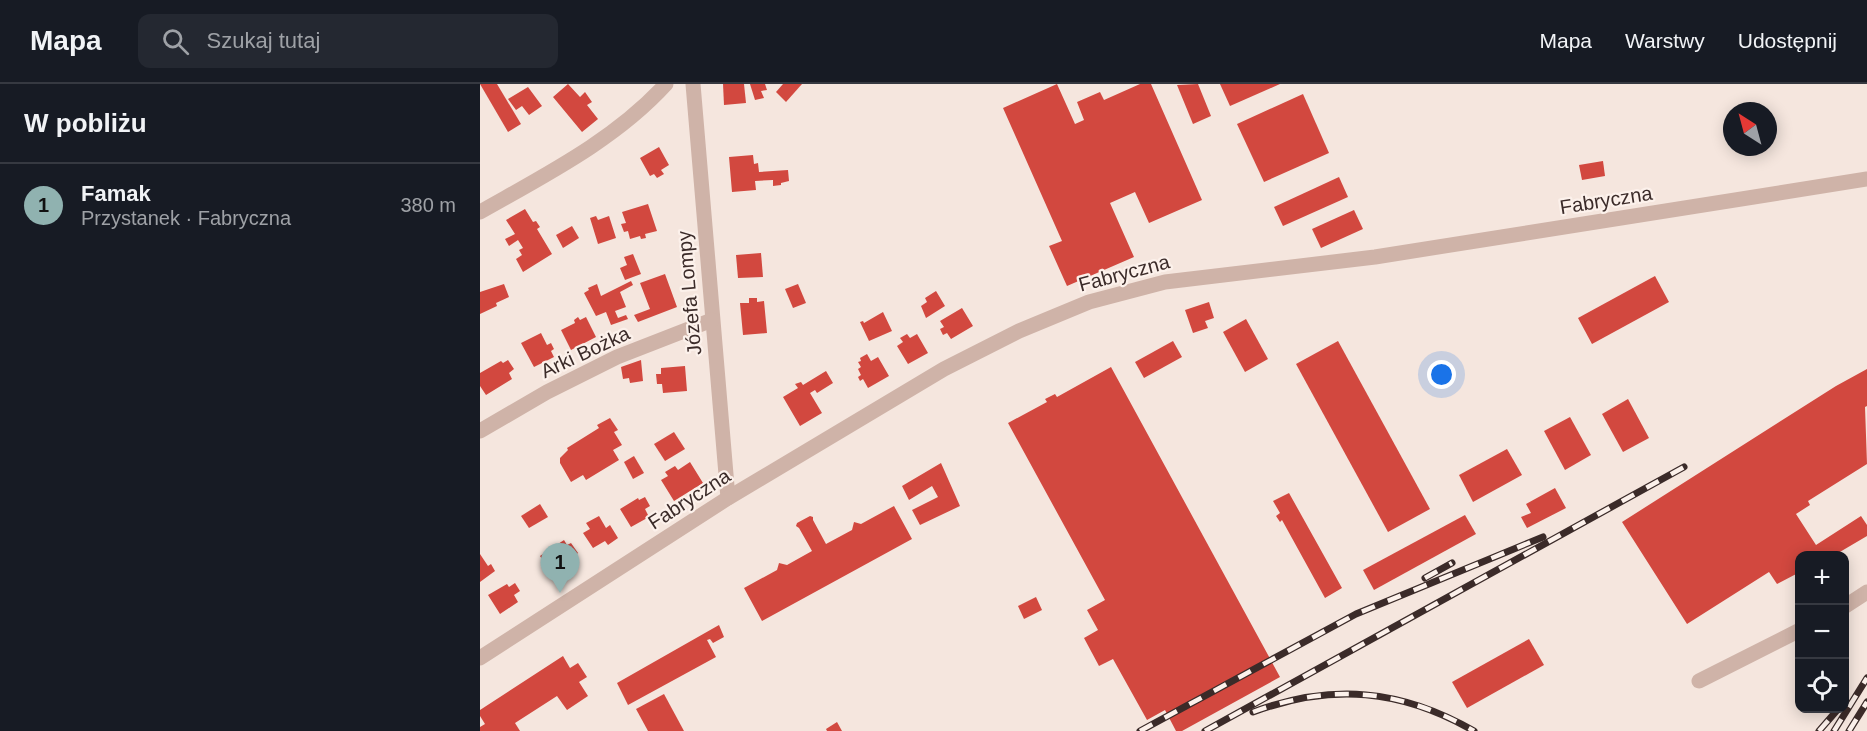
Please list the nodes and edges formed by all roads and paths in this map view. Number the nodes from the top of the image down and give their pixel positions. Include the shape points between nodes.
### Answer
1 (666, 84) edge
2 (693, 84) edge
3 (1867, 179) edge
4 (480, 212) edge
5 (712, 320) junction
6 (480, 431) edge
7 (728, 498) junction
8 (1867, 592) edge
9 (1849, 605) edge
10 (1795, 633) edge
11 (480, 658) edge
12 (1699, 681) dead end

1 - 4 street via 650,102 591,148
2 - 5 street, Józefa Lompy
3 - 7 street, Fabryczna via 1375,257 1165,282 1089,302 1019,331 944,369
5 - 6 street, Arki Bożka via 617,357
5 - 7 street, Józefa Lompy
7 - 11 street, Fabryczna
8 - 9 street
10 - 12 street

